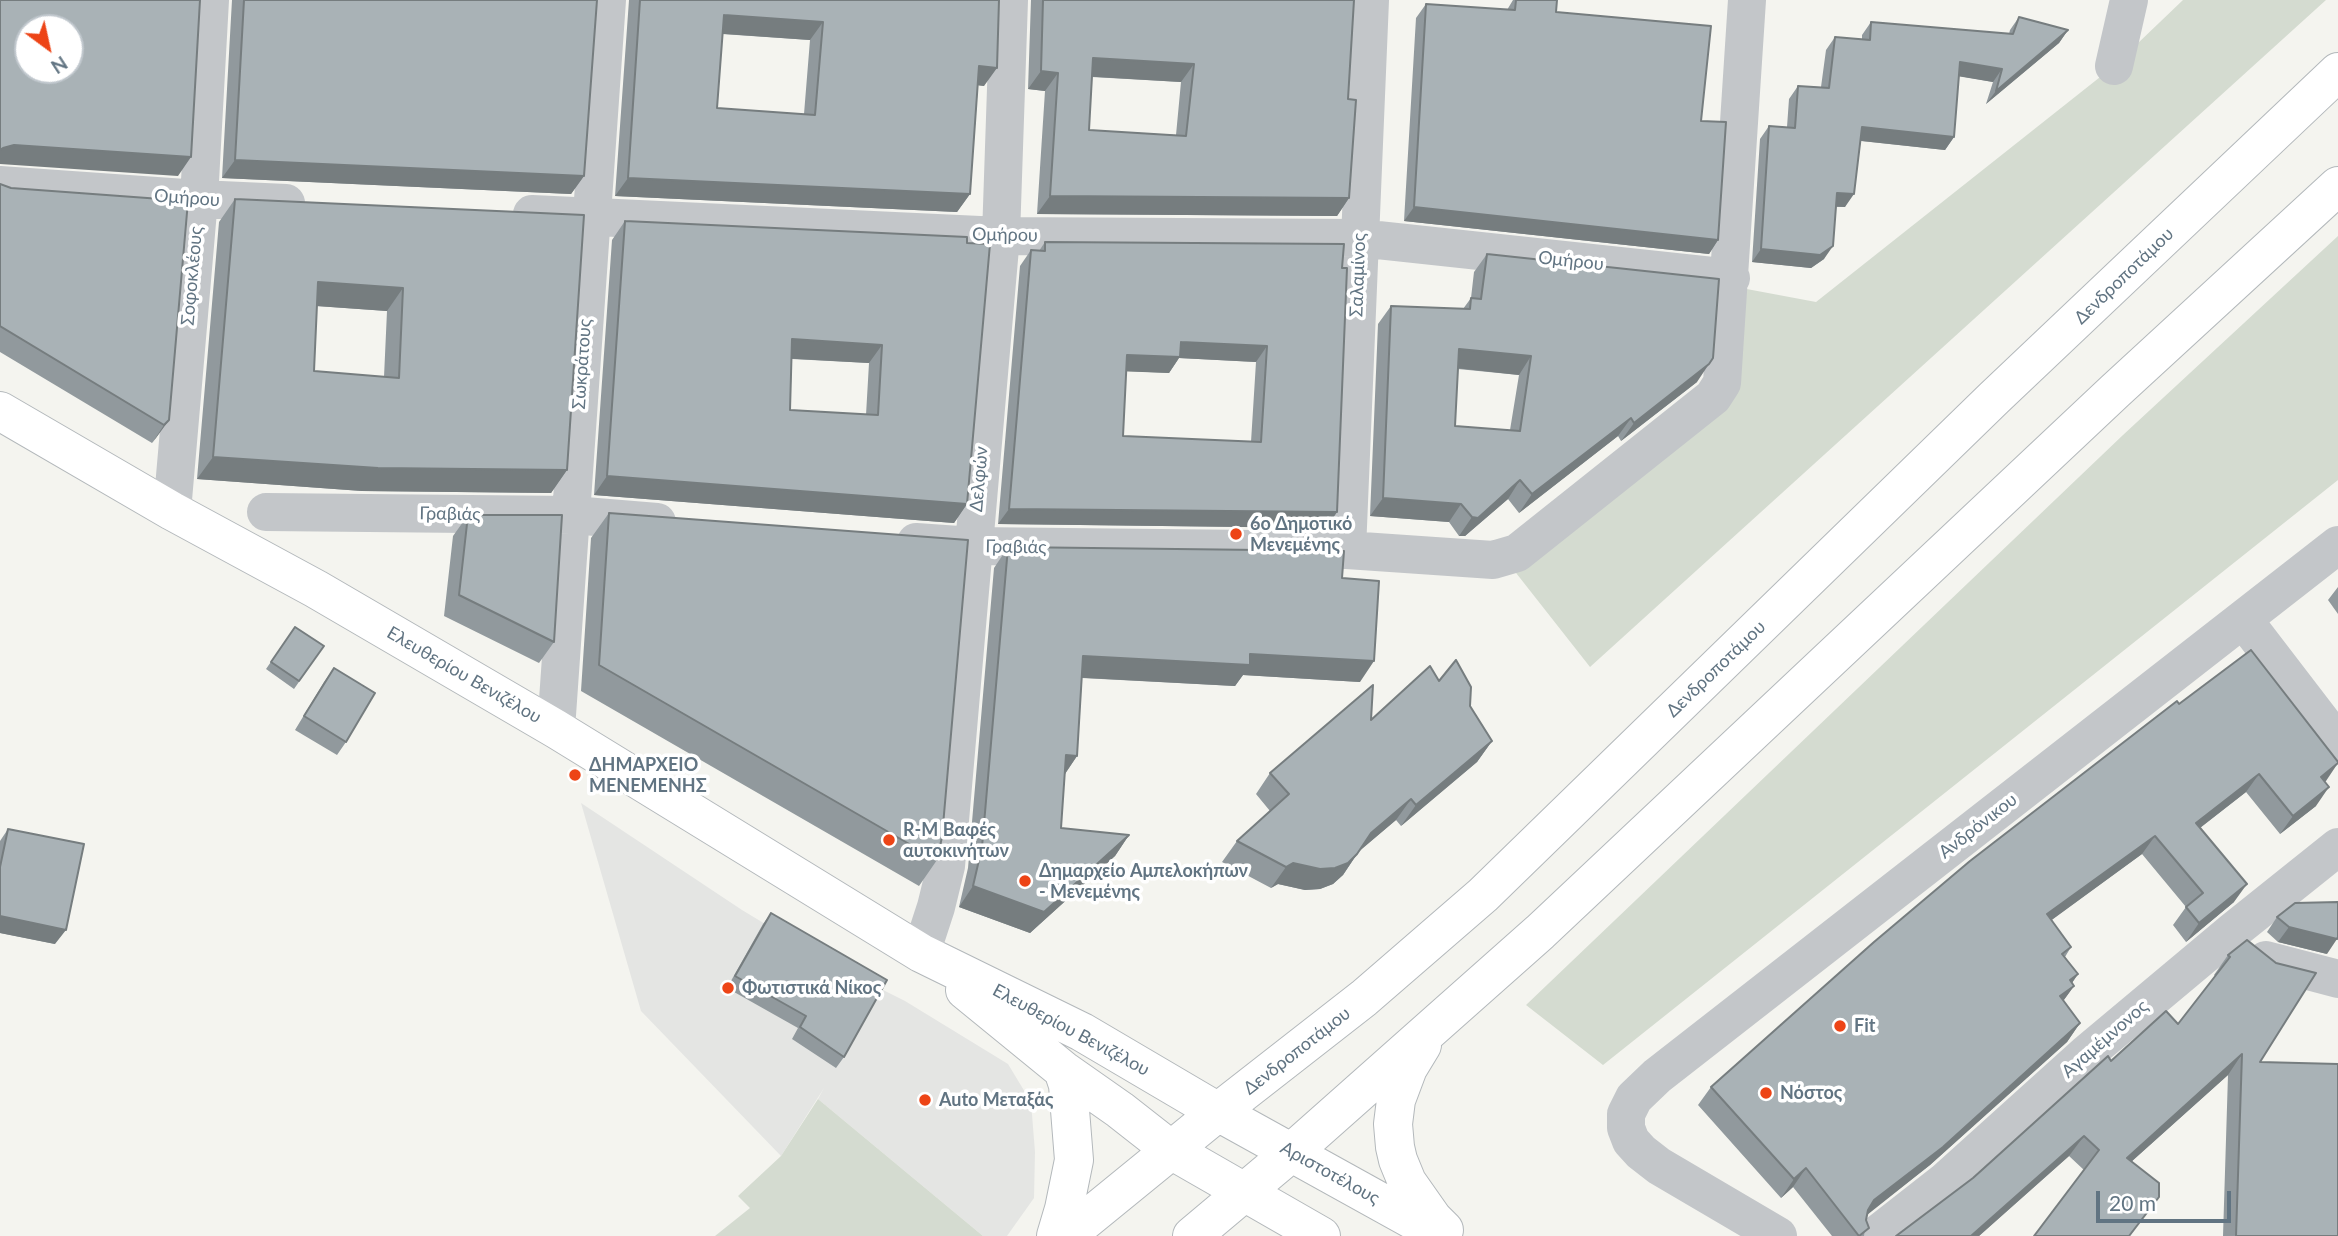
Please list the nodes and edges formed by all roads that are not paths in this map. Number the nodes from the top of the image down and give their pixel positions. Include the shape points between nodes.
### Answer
1 (210, 0) edge
2 (607, 0) edge
3 (1009, 0) edge
4 (1370, 0) edge
5 (1747, 0) edge
6 (2129, 0) edge
7 (2114, 66) dead end
8 (2338, 72) edge
9 (0, 185) edge
10 (2338, 186) edge
11 (199, 200) junction
12 (321, 205) edge
13 (497, 212) edge
14 (592, 216) junction
15 (1001, 236) junction
16 (1359, 238) junction
17 (1731, 278) junction
18 (0, 411) edge
19 (172, 511) junction
20 (266, 512) dead end
21 (572, 515) junction
22 (697, 525) edge
23 (876, 539) edge
24 (2338, 545) edge
25 (973, 547) junction
26 (1347, 550) junction
27 (2244, 619) junction
28 (556, 729) junction
29 (2338, 743) edge
30 (2338, 847) edge
31 (2233, 931) junction
32 (921, 953) junction
33 (2338, 979) edge
34 (1440, 1018) junction
35 (1063, 1070) junction
36 (1217, 1112) junction
37 (1171, 1150) junction
38 (1292, 1152) junction
39 (1243, 1193) junction
40 (1056, 1236) edge
41 (1066, 1236) edge
42 (1192, 1236) edge
43 (1321, 1236) edge
44 (1442, 1236) edge
45 (1450, 1236) edge
46 (1778, 1236) edge
47 (1875, 1236) edge

1 - 11 street, Σοφοκλέους
2 - 14 street, Σωκράτους
3 - 15 street, Δελφών
4 - 16 street, Σαλαμίνος
5 - 17 street
6 - 7 street
8 - 36 main road, Δενδροποτάμου via 1994,398 1483,895 1364,998
9 - 11 street, Ομήρου
10 - 34 main road via 1559,915
11 - 12 street, Ομήρου
11 - 19 street, Σοφοκλέους
13 - 14 street, Ομήρου
14 - 15 street, Ομήρου
14 - 21 street, Σωκράτους
15 - 16 street, Ομήρου
15 - 25 street, Δελφών
16 - 17 street, Ομήρου
16 - 26 street, Σαλαμίνος
17 - 26 street, Γραβιάς via 1719,391 1517,553 1493,560
18 - 19 main road, Ελευθερίου Βενιζέλου
19 - 28 main road, Ελευθερίου Βενιζέλου
20 - 21 street, Γραβιάς
21 - 22 street, Γραβιάς
21 - 28 street, Σωκράτους
23 - 25 street, Γραβιάς
24 - 27 street, Ανδρόνικου
25 - 26 street, Γραβιάς
25 - 32 street, Δελφών via 946,866
27 - 29 street
27 - 46 street, Ανδρόνικου via 1634,1098 1626,1114 1626,1128 1641,1152
28 - 32 main road, Ελευθερίου Βενιζέλου
30 - 31 street, Αγαμέμνονος
31 - 33 street via 2268,962
31 - 47 street, Αγαμέμνονος via 2086,1054 1944,1182
32 - 35 main road, Ελευθερίου Βενιζέλου
32 - 36 main road, Ελευθερίου Βενιζέλου via 1058,1019
34 - 38 main road
34 - 45 main road via 1408,1068 1393,1124 1398,1160 1407,1182
35 - 37 main road, Ελευθερίου Βενιζέλου
35 - 40 main road via 1074,1160
36 - 37 main road, Δενδροποτάμου
36 - 38 main road, Αριστοτέλους
37 - 39 main road
37 - 41 main road, Δενδροποτάμου
38 - 39 main road
38 - 44 main road, Αριστοτέλους
39 - 42 main road
39 - 43 main road

